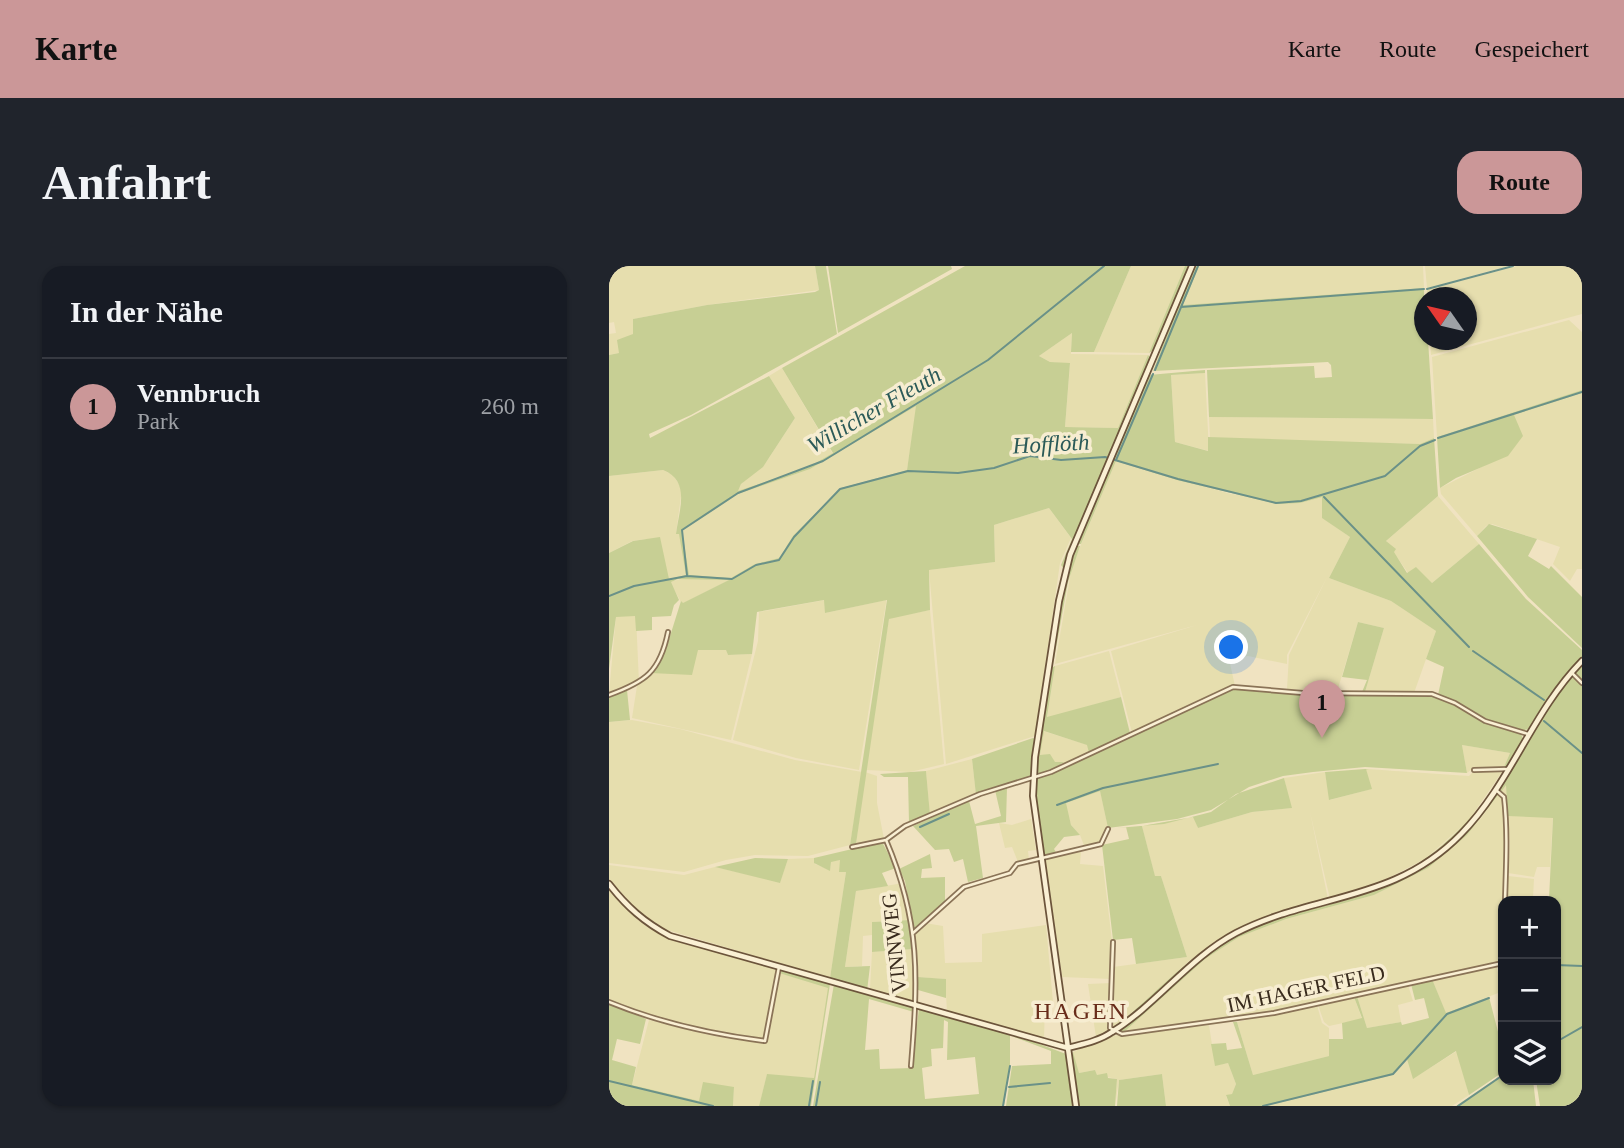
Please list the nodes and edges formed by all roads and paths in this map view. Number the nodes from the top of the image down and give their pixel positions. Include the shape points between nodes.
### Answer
1 (1192, 266) edge
2 (668, 632) dead end
3 (1582, 661) edge
4 (1571, 672) junction
5 (1582, 682) edge
6 (609, 695) edge
7 (1528, 734) junction
8 (1508, 769) junction
9 (1474, 770) dead end
10 (1033, 777) junction
11 (1496, 790) junction
12 (1108, 830) dead end
13 (886, 840) junction
14 (852, 847) dead end
15 (1041, 859) junction
16 (609, 884) edge
17 (1505, 896) edge
18 (913, 933) junction
19 (1112, 942) dead end
20 (1498, 964) edge
21 (779, 967) junction
22 (609, 1002) edge
23 (916, 1006) junction
24 (1113, 1032) junction
25 (1068, 1048) junction
26 (911, 1066) dead end
27 (1076, 1106) edge

1 - 10 main road via 1070,555
2 - 6 street via 661,656 644,681
3 - 4 main road
4 - 5 street
4 - 7 main road
7 - 8 main road
7 - 10 street via 1485,721 1432,694 1233,687
8 - 9 street
8 - 11 main road
10 - 13 street via 905,826
10 - 15 main road
11 - 17 street via 1505,804
11 - 24 main road via 1460,835 1413,871 1366,893 1292,912 1238,933 1189,966
12 - 15 street via 1101,844
13 - 14 street
13 - 18 street, VINNWEG via 904,881
15 - 18 street via 969,884
15 - 25 main road
16 - 21 main road via 647,924 670,936
18 - 23 street, VINNWEG
19 - 24 street
20 - 24 street, IM HAGER FELD via 1239,1020
21 - 22 street via 765,1041 712,1035
21 - 23 main road
23 - 25 main road
23 - 26 street, VINNWEG
24 - 25 main road
25 - 27 main road

